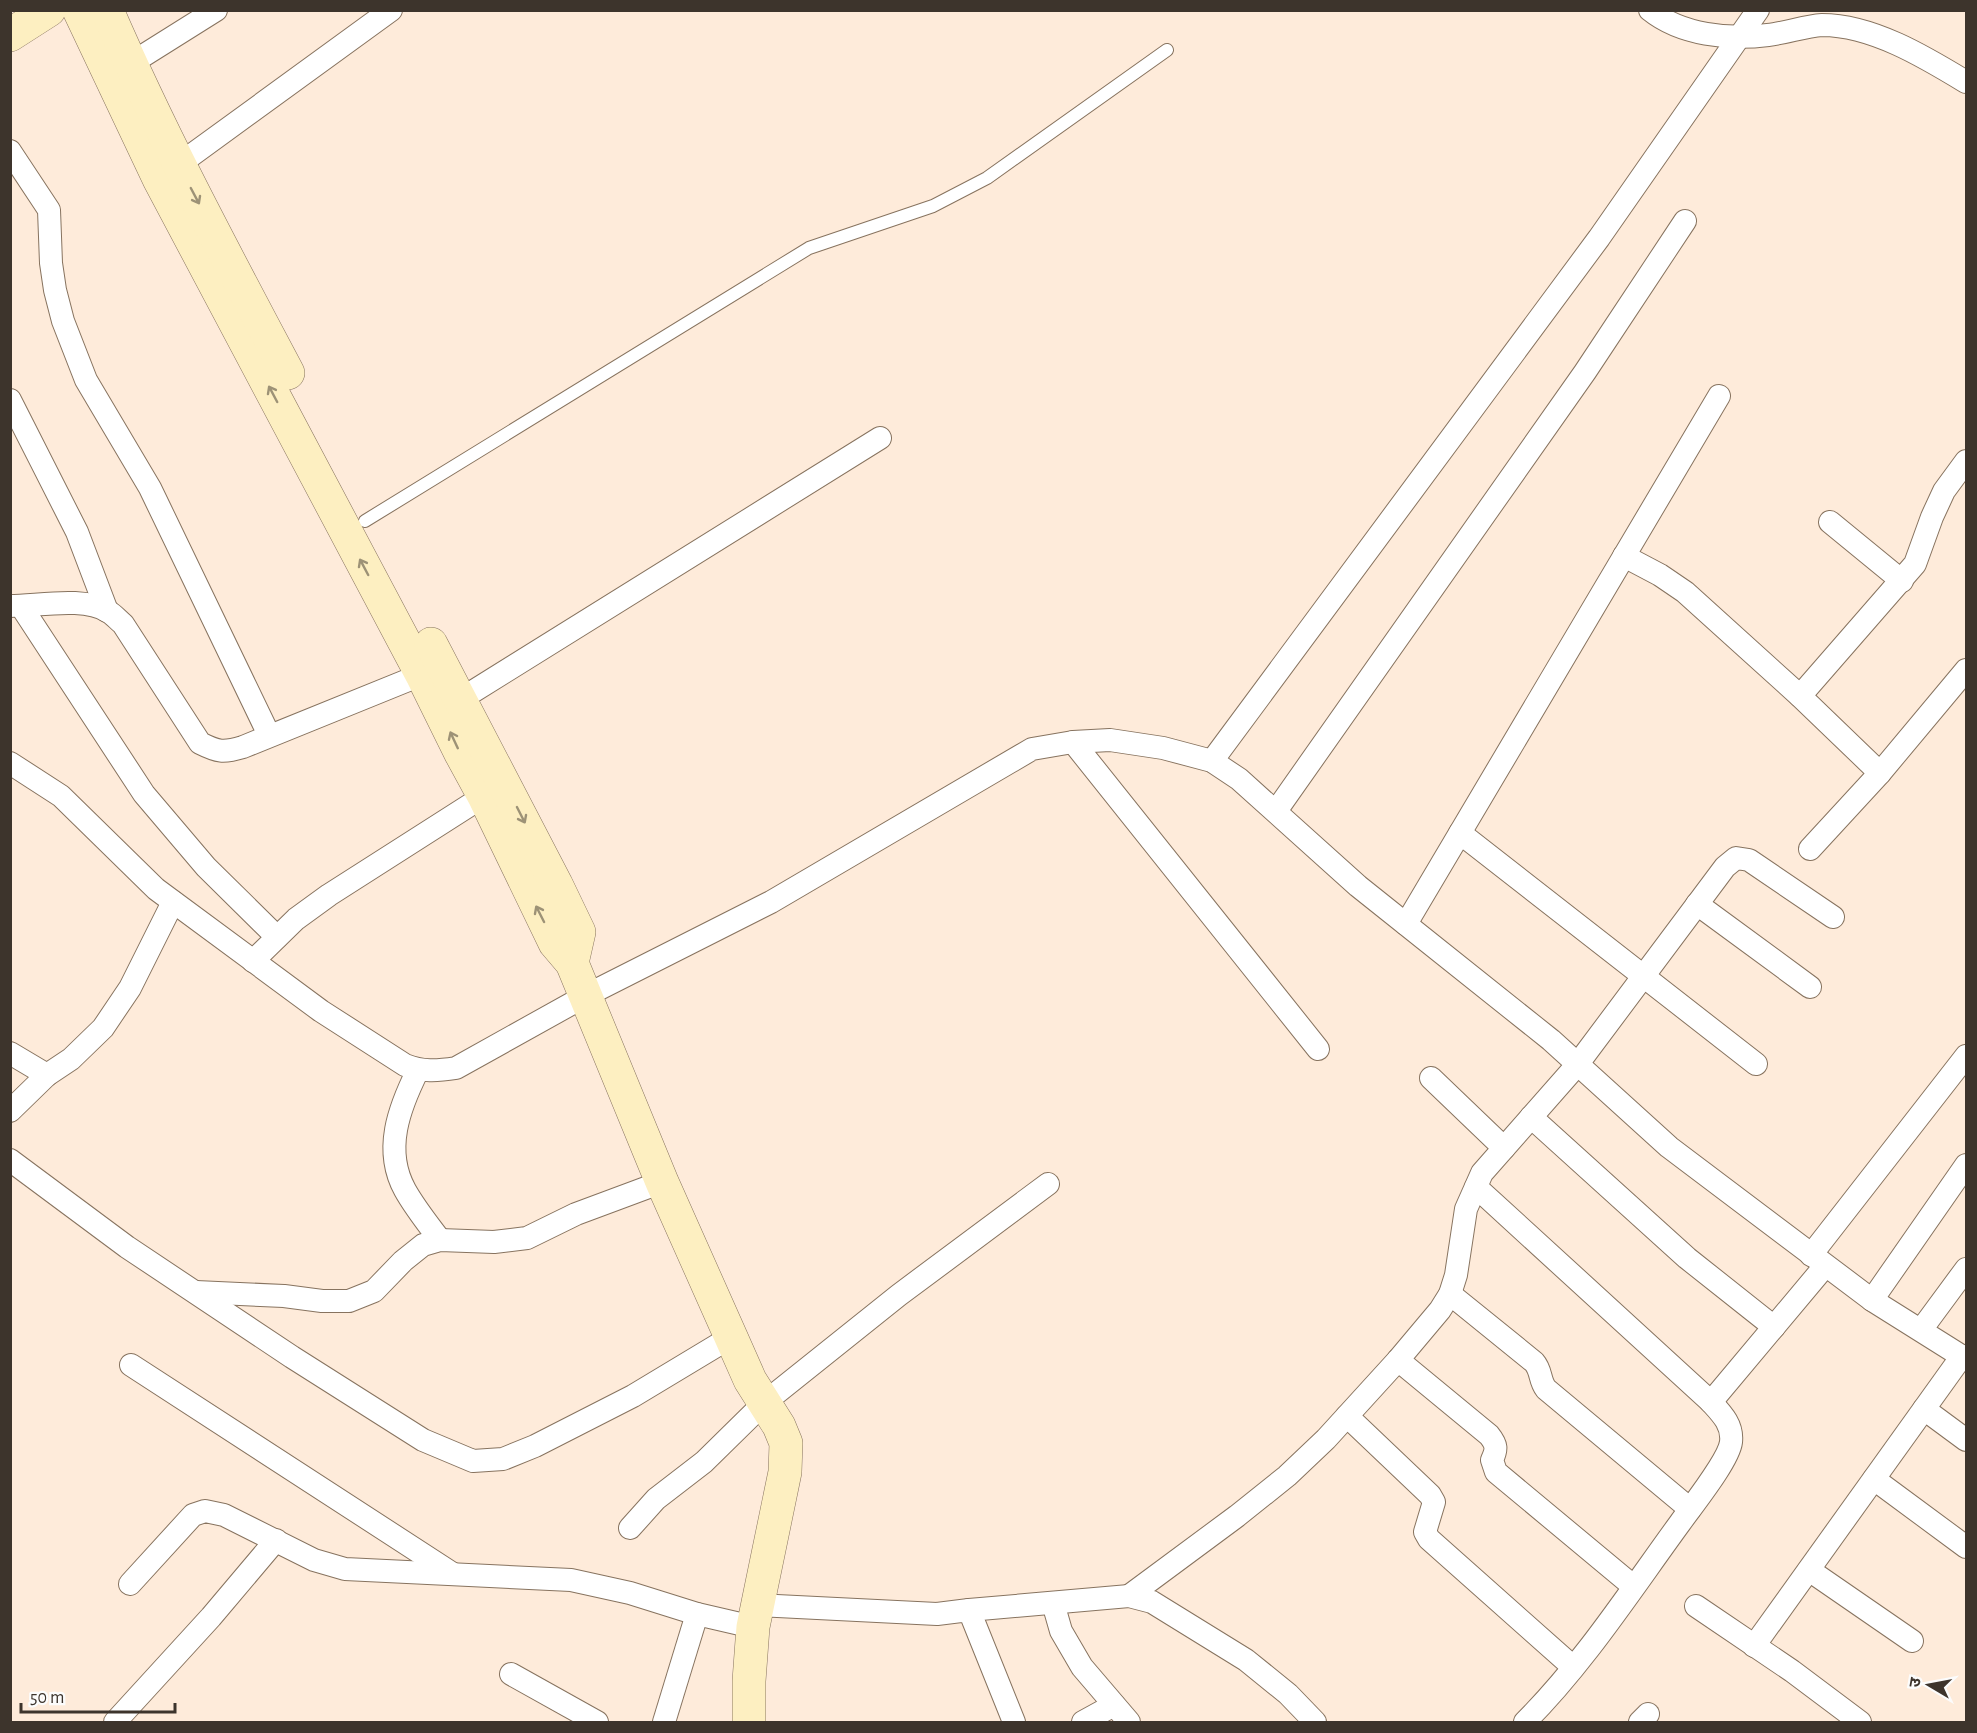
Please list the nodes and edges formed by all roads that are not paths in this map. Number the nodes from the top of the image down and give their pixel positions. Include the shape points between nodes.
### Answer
1 (49, 10) edge
2 (79, 10) edge
3 (107, 10) edge
4 (216, 10) edge
5 (391, 10) edge
6 (1650, 10) edge
7 (1758, 10) edge
8 (10, 35) edge
9 (1737, 38) junction
10 (1167, 50) dead end
11 (130, 64) junction
12 (1966, 82) edge
13 (135, 101) junction
14 (10, 151) edge
15 (169, 172) junction
16 (1685, 221) dead end
17 (1719, 396) dead end
18 (10, 400) edge
19 (880, 438) dead end
20 (1966, 461) edge
21 (365, 521) junction
22 (1830, 522) dead end
23 (1624, 556) junction
24 (1902, 581) junction
25 (16, 606) edge
26 (107, 611) junction
27 (433, 670) junction
28 (1966, 670) edge
29 (1800, 696) junction
30 (461, 699) junction
31 (269, 735) junction
32 (1072, 742) junction
33 (1212, 761) junction
34 (10, 763) edge
35 (1880, 772) junction
36 (495, 791) junction
37 (1276, 811) junction
38 (1460, 833) junction
39 (1810, 849) dead end
40 (173, 902) junction
41 (1697, 904) junction
42 (1833, 917) dead end
43 (1401, 920) junction
44 (277, 937) junction
45 (253, 961) junction
46 (1643, 976) junction
47 (1810, 987) dead end
48 (587, 995) junction
49 (1318, 1049) dead end
50 (10, 1053) edge
51 (1966, 1056) edge
52 (1756, 1064) dead end
53 (1577, 1065) junction
54 (418, 1070) junction
55 (47, 1076) junction
56 (1431, 1078) dead end
57 (10, 1111) edge
58 (1531, 1117) junction
59 (1504, 1148) junction
60 (10, 1160) edge
61 (1966, 1165) edge
62 (662, 1182) junction
63 (1048, 1184) dead end
64 (1476, 1187) junction
65 (440, 1240) junction
66 (1818, 1260) junction
67 (1966, 1269) edge
68 (194, 1292) junction
69 (1450, 1294) junction
70 (1872, 1300) junction
71 (1774, 1327) junction
72 (1921, 1330) junction
73 (731, 1337) junction
74 (1964, 1358) edge
75 (1398, 1360) junction
76 (131, 1365) dead end
77 (1712, 1402) junction
78 (764, 1403) junction
79 (1924, 1409) junction
80 (1347, 1416) junction
81 (1966, 1440) edge
82 (1874, 1479) junction
83 (1689, 1509) junction
84 (630, 1528) dead end
85 (276, 1540) junction
86 (1966, 1547) edge
87 (1809, 1570) junction
88 (454, 1575) junction
89 (130, 1584) dead end
90 (1633, 1586) junction
91 (1129, 1596) junction
92 (1053, 1603) junction
93 (1696, 1606) dead end
94 (969, 1610) junction
95 (697, 1614) junction
96 (755, 1616) junction
97 (1912, 1641) dead end
98 (1754, 1646) junction
99 (1573, 1667) junction
100 (511, 1674) dead end
101 (1121, 1714) edge
102 (115, 1722) edge
103 (597, 1722) edge
104 (664, 1722) edge
105 (749, 1722) edge
106 (1014, 1722) edge
107 (1083, 1722) edge
108 (1315, 1722) edge
109 (1526, 1722) edge
110 (1860, 1722) edge

1 - 8 street
2 - 13 street
3 - 11 street
4 - 11 street
5 - 15 street
6 - 9 street via 1681,28
7 - 9 street
9 - 12 street via 1821,25 1850,28 1931,60
9 - 33 street via 1599,238
10 - 21 lane via 987,178 933,206 809,248
11 - 13 street
13 - 15 street
14 - 31 street via 49,210 54,290 86,380 150,488
15 -> 21 street
27 -> 15 street
16 - 37 street via 1585,372
17 - 23 street
18 - 26 street via 77,532
19 - 30 street
20 - 24 street via 1944,491 1915,564
21 - 27 street
22 - 24 street
23 - 29 street via 1685,592
23 - 38 street
24 - 29 street
25 - 26 street via 71,603
25 - 44 street via 144,794 206,867
26 - 31 street via 123,624 200,743 216,752 228,752
27 - 30 street
27 - 31 street
36 -> 27 street via 460,752
28 - 35 street
29 - 35 street
30 - 36 street
32 - 33 street via 1110,740
32 - 48 street via 1032,749 771,902
32 - 49 street
33 - 37 street
34 - 40 street via 61,796
35 - 39 street
36 - 44 street via 347,883
36 - 48 street via 579,932 572,963
37 - 43 street
38 - 43 street
38 - 46 street
40 - 45 street
40 - 55 street via 130,988 103,1028
41 - 42 street via 1736,858 1749,860
41 - 46 street
41 - 47 street
43 - 53 street
44 - 45 street
45 - 54 street via 321,1011
46 - 52 street
46 - 53 street
48 - 54 street via 456,1068
48 - 62 street
50 - 55 street
51 - 66 street
53 - 58 street
53 - 66 street via 1669,1147
54 - 65 street via 397,1119 397,1167 404,1188
55 - 57 street
56 - 59 street
58 - 59 street
58 - 71 street via 1687,1258
59 - 64 street via 1482,1173
60 - 68 street
61 - 70 street
62 - 65 street via 576,1214 527,1238 494,1242
62 - 73 street
63 - 78 street via 898,1295
64 - 69 street via 1466,1209
64 - 77 street
65 - 68 street via 423,1245 374,1291 349,1301
66 - 70 street
66 - 71 street
67 - 72 street
68 - 73 street via 423,1440 473,1461 503,1459 535,1446 633,1396
69 - 75 street
69 - 83 street via 1534,1362 1546,1389
70 - 72 street
71 - 77 street
72 - 74 street
73 - 78 street
74 - 79 street
75 - 80 street
75 - 90 street via 1489,1435 1495,1442 1492,1460 1496,1472
76 - 88 street
77 - 83 street via 1726,1419 1731,1444
78 - 84 street via 704,1462 656,1499
78 - 96 street via 786,1443 785,1472
79 - 81 street
79 - 82 street
80 - 91 street via 1287,1476
80 - 99 street via 1430,1495 1434,1502 1425,1532 1429,1539
82 - 86 street
82 - 87 street
83 - 90 street
85 - 88 street via 314,1560 345,1569
85 - 89 street via 224,1515 205,1511 193,1515
85 - 102 street
87 - 97 street
87 - 98 street
88 - 95 street via 571,1580
90 - 99 street
91 - 92 street
91 - 108 street via 1152,1602 1246,1660
92 - 94 street
92 - 101 street via 1061,1631 1082,1667
93 - 98 street
94 - 96 street via 937,1614
94 - 106 street
95 - 96 street
95 - 104 street
96 - 105 street
98 - 110 street
99 - 109 street
100 - 103 street
101 - 107 street

